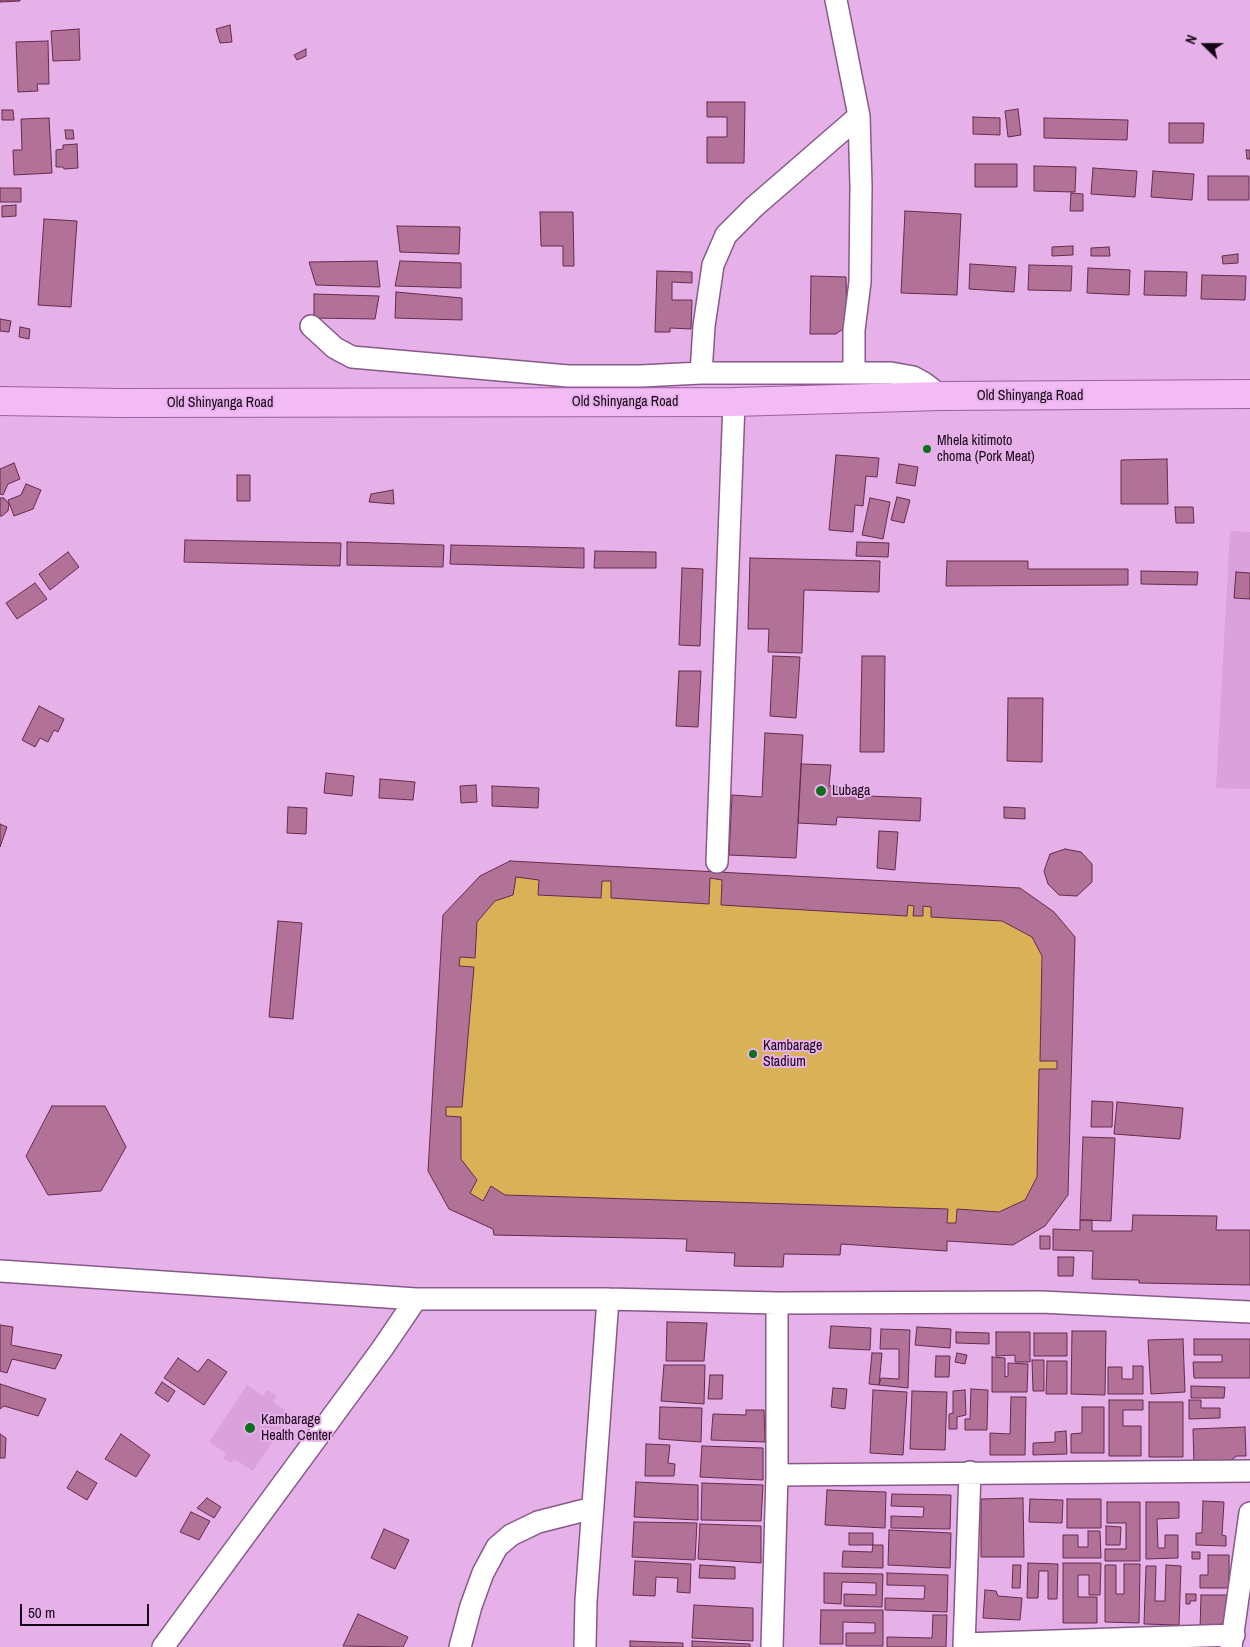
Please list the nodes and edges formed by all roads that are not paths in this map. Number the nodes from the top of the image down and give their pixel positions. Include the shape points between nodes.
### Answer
1 (836, 0) edge
2 (858, 116) junction
3 (311, 326) dead end
4 (701, 373) junction
5 (854, 373) junction
6 (1250, 394) edge
7 (941, 396) junction
8 (0, 401) edge
9 (734, 402) junction
10 (716, 862) dead end
11 (0, 1271) edge
12 (608, 1298) junction
13 (416, 1299) junction
14 (777, 1303) junction
15 (1250, 1312) edge
16 (1250, 1471) edge
17 (970, 1472) junction
18 (778, 1475) junction
19 (593, 1508) junction
20 (1250, 1513) edge
21 (1232, 1641) edge
22 (964, 1645) edge
23 (163, 1647) edge
24 (460, 1647) edge
25 (585, 1647) edge
26 (772, 1647) edge

1 - 2 street
2 - 4 street via 726,235 713,265
2 - 5 street via 860,273 854,330
3 - 4 street via 335,348 352,357 568,376
4 - 5 street
5 - 7 street via 891,373 913,377
6 - 7 main road, Old Shinyanga Road
7 - 9 main road, Old Shinyanga Road
8 - 9 main road, Old Shinyanga Road
9 - 10 street
11 - 13 street
12 - 13 street
12 - 14 street
12 - 19 street
13 - 23 street
14 - 15 street via 1041,1302
14 - 18 street
16 - 17 street
17 - 18 street
17 - 22 street
18 - 26 street
19 - 24 street via 538,1522 511,1535 497,1547 483,1573
19 - 25 street
20 - 21 street
21 - 22 street

